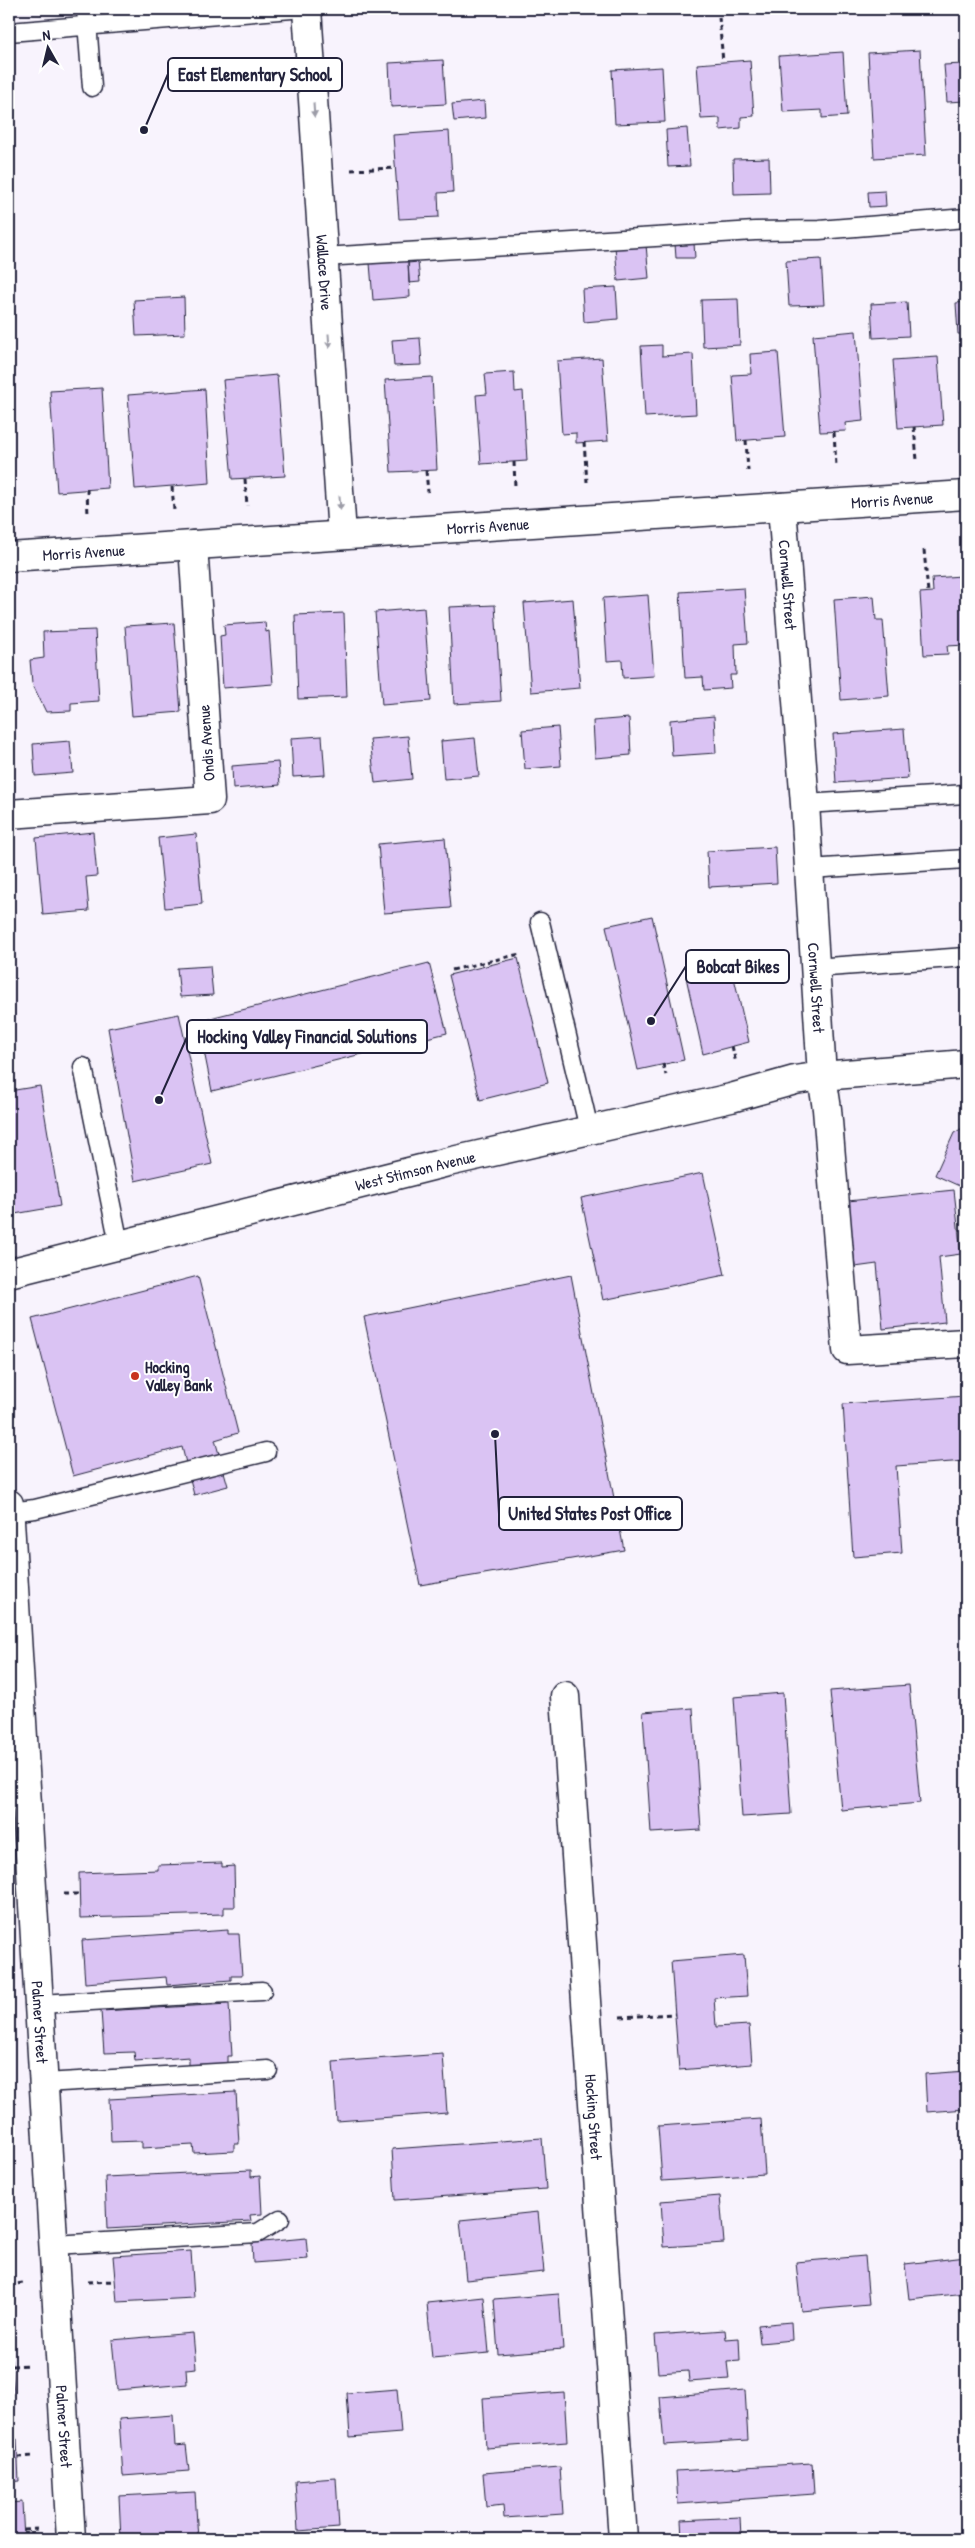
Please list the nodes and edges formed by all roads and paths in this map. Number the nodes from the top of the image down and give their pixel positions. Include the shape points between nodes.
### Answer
1 (292, 9) edge
2 (307, 9) edge
3 (87, 17) edge
4 (719, 17) dead end
5 (9, 32) edge
6 (723, 62) dead end
7 (92, 87) dead end
8 (396, 168) dead end
9 (349, 170) dead end
10 (966, 218) edge
11 (323, 257) junction
12 (914, 427) dead end
13 (834, 432) dead end
14 (746, 440) dead end
15 (584, 442) dead end
16 (917, 460) dead end
17 (514, 462) dead end
18 (836, 466) dead end
19 (426, 470) dead end
20 (748, 471) dead end
21 (246, 479) dead end
22 (587, 482) dead end
23 (172, 486) dead end
24 (515, 487) dead end
25 (87, 489) dead end
26 (428, 492) dead end
27 (966, 495) edge
28 (247, 506) dead end
29 (782, 507) junction
30 (174, 510) dead end
31 (88, 516) dead end
32 (342, 535) junction
33 (193, 545) junction
34 (924, 550) dead end
35 (9, 557) edge
36 (928, 592) dead end
37 (966, 794) edge
38 (805, 804) junction
39 (9, 814) edge
40 (966, 859) edge
41 (809, 869) junction
42 (540, 922) dead end
43 (966, 957) edge
44 (523, 963) dead end
45 (814, 968) junction
46 (452, 970) dead end
47 (732, 1046) dead end
48 (663, 1064) dead end
49 (737, 1064) dead end
50 (966, 1064) edge
51 (83, 1067) dead end
52 (666, 1075) dead end
53 (822, 1076) junction
54 (589, 1129) junction
55 (119, 1244) junction
56 (9, 1273) edge
57 (966, 1343) edge
58 (266, 1452) dead end
59 (9, 1508) edge
60 (13, 1625) edge
61 (565, 1696) dead end
62 (262, 1991) dead end
63 (40, 2004) junction
64 (675, 2014) dead end
65 (616, 2017) dead end
66 (268, 2070) dead end
67 (44, 2083) junction
68 (280, 2218) dead end
69 (54, 2245) junction
70 (115, 2281) dead end
71 (83, 2282) dead end
72 (12, 2366) dead end
73 (20, 2366) dead end
74 (28, 2456) dead end
75 (18, 2457) dead end
76 (34, 2529) dead end
77 (24, 2530) dead end
78 (71, 2539) edge
79 (623, 2539) edge

1 - 3 lane
2 -> 11 street, Wallace Drive
3 - 5 lane
3 - 7 lane
4 - 6 path
8 - 9 path
10 - 11 lane via 819,230 746,231
11 -> 32 street, Wallace Drive
12 - 16 path
13 - 18 path
14 - 20 path
15 - 22 path
17 - 24 path
19 - 26 path
21 - 28 path
23 - 30 path
25 - 31 path
27 - 29 street, Morris Avenue
29 - 32 street, Morris Avenue
29 - 38 street, Cornwell Street
32 - 33 street, Morris Avenue
33 - 35 street, Morris Avenue
33 - 39 street, Ondis Avenue via 210,800
34 - 36 path
37 - 38 lane
38 - 41 street, Cornwell Street
40 - 41 lane
41 - 45 street, Cornwell Street
42 - 54 lane
43 - 45 lane
44 - 46 path via 521,954
45 - 53 street, Cornwell Street
47 - 49 path
48 - 52 path
50 - 53 street, West Stimson Avenue
51 - 55 lane
53 - 54 street, West Stimson Avenue
53 - 57 street, Cornwell Street via 847,1350
54 - 55 street, West Stimson Avenue
55 - 56 street, West Stimson Avenue
58 - 59 lane via 35,1509
59 - 60 street, Palmer Street
60 - 63 street, Palmer Street
61 - 79 street, Hocking Street
62 - 63 lane
63 - 67 street, Palmer Street
64 - 65 path
66 - 67 lane
67 - 69 street, Palmer Street
68 - 69 lane via 258,2233
69 - 78 street, Palmer Street
70 - 71 path
72 - 73 path
74 - 75 path
76 - 77 path

